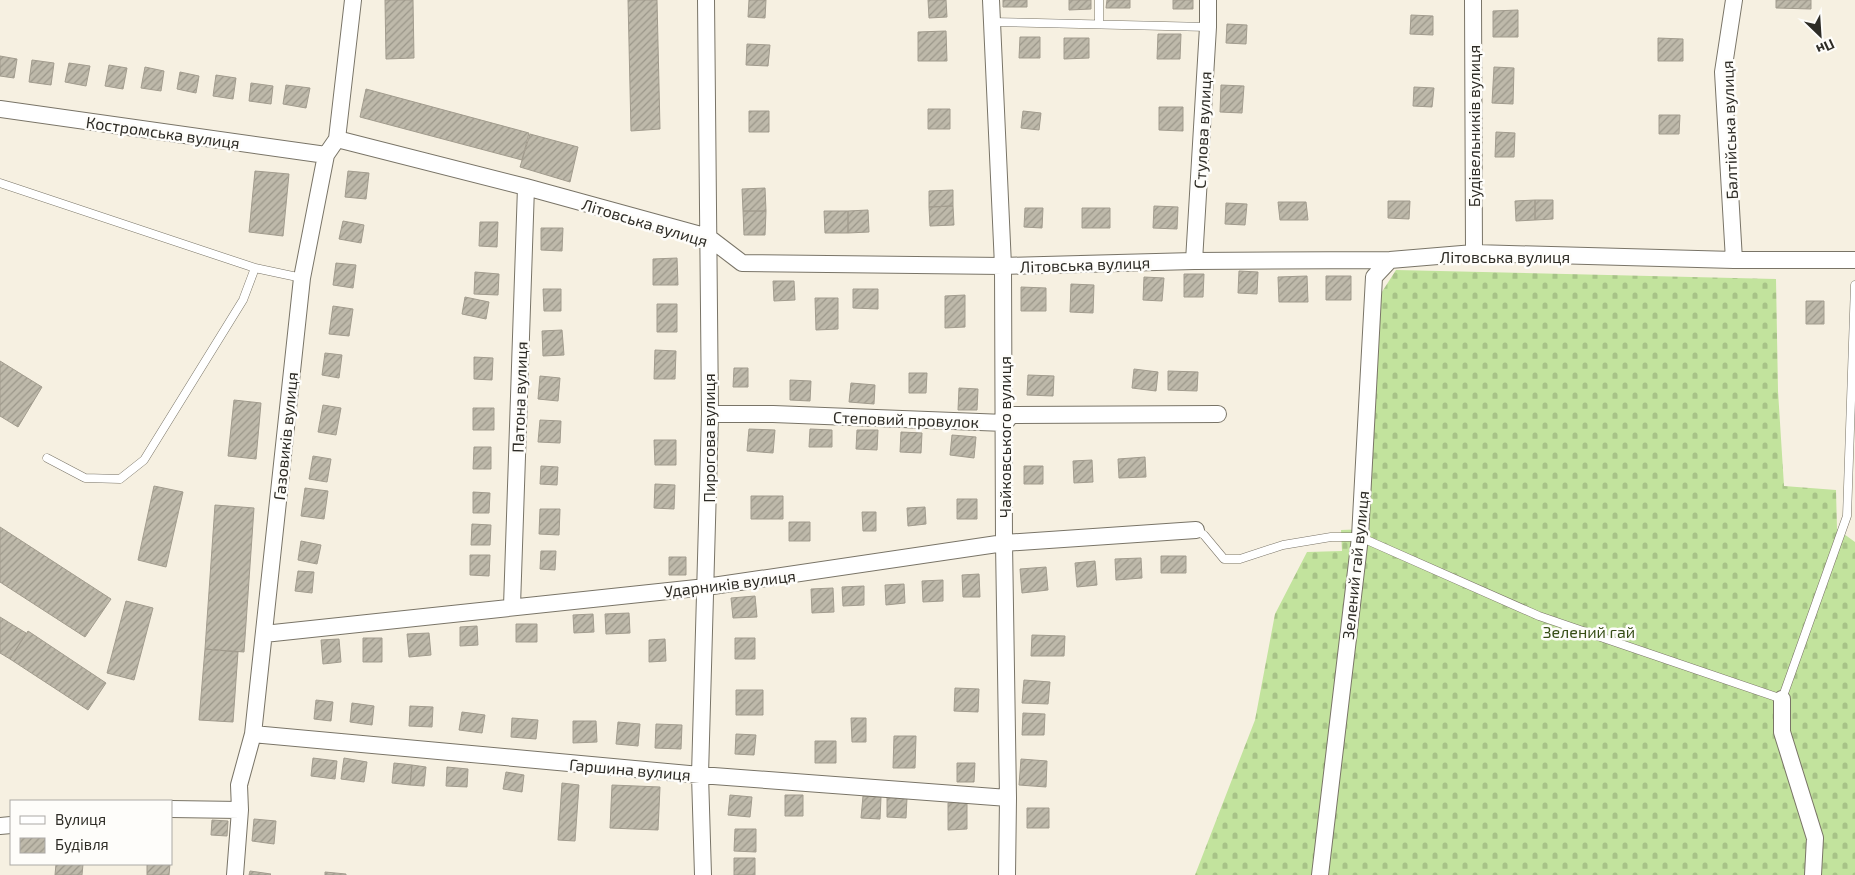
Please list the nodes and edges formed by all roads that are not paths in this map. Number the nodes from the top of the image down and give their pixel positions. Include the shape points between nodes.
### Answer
1 (353, 0) edge
2 (706, 0) edge
3 (991, 0) edge
4 (1099, 0) edge
5 (1208, 0) edge
6 (1473, 0) edge
7 (1734, 0) edge
8 (992, 22) junction
9 (1099, 24) junction
10 (1208, 27) junction
11 (0, 109) edge
12 (337, 139) junction
13 (326, 155) junction
14 (0, 183) edge
15 (526, 187) junction
16 (708, 237) junction
17 (1474, 253) junction
18 (1390, 260) junction
19 (1734, 260) junction
20 (1855, 260) edge
21 (1194, 261) junction
22 (1003, 266) junction
23 (256, 268) junction
24 (302, 278) junction
25 (1855, 285) edge
26 (710, 414) junction
27 (1218, 414) dead end
28 (1005, 423) junction
29 (47, 458) dead end
30 (1196, 530) joint
31 (1360, 537) junction
32 (1004, 543) junction
33 (706, 587) junction
34 (512, 606) junction
35 (264, 634) junction
36 (1782, 699) junction
37 (253, 734) junction
38 (700, 775) junction
39 (1008, 798) junction
40 (172, 809) edge
41 (240, 810) junction
42 (235, 875) edge
43 (703, 875) edge
44 (1007, 875) edge
45 (1320, 875) edge
46 (1813, 875) edge

1 - 12 street, Газовиків вулиця
2 - 16 street, Пирогова вулиця
3 - 8 street, Чайковського вулиця
4 - 9 lane
5 - 10 street, Стулова вулиця
6 - 17 street, Будівельників вулиця
7 - 19 street, Балтійська вулиця via 1723,72
8 - 9 lane
8 - 22 street, Чайковського вулиця
9 - 10 lane
10 - 21 street, Стулова вулиця
11 - 13 street, Костромська вулиця
12 - 13 street, Газовиків вулиця
12 - 15 street, Літовська вулиця
13 - 24 street, Газовиків вулиця
14 - 23 lane
15 - 16 street, Літовська вулиця
15 - 34 street, Патона вулиця
16 - 22 street, Літовська вулиця via 742,262
16 - 26 street, Пирогова вулиця
17 - 18 street, Літовська вулиця
17 - 19 street, Літовська вулиця
18 - 21 street, Літовська вулиця
18 - 31 street, Зелений гай вулиця via 1374,277
19 - 20 street, Літовська вулиця
21 - 22 street, Літовська вулиця
22 - 28 street, Чайковського вулиця
23 - 24 lane
23 - 29 lane via 243,300 144,460 120,478 85,478
24 - 35 street, Газовиків вулиця
25 - 36 lane via 1847,516
26 - 28 street, Степовий провулок
26 - 33 street, Пирогова вулиця
27 - 28 street, Степовий провулок via 1011,415
28 - 32 street, Чайковського вулиця
30 - 31 lane via 1224,559 1240,560 1283,545 1331,537
30 - 32 street, Ударників вулиця
31 - 36 lane via 1539,616
31 - 45 street, Зелений гай вулиця
32 - 33 street, Ударників вулиця
32 - 39 street, Чайковського вулиця
33 - 34 street, Ударників вулиця
33 - 38 street, Пирогова вулиця
34 - 35 street, Ударників вулиця
35 - 37 street, Газовиків вулиця
36 - 46 street via 1782,732 1814,838
37 - 38 street, Гаршина вулиця
37 - 41 street, Газовиків вулиця via 239,785
38 - 39 street, Гаршина вулиця
38 - 43 street, Пирогова вулиця
39 - 44 street, Чайковського вулиця
40 - 41 street
41 - 42 street, Газовиків вулиця

